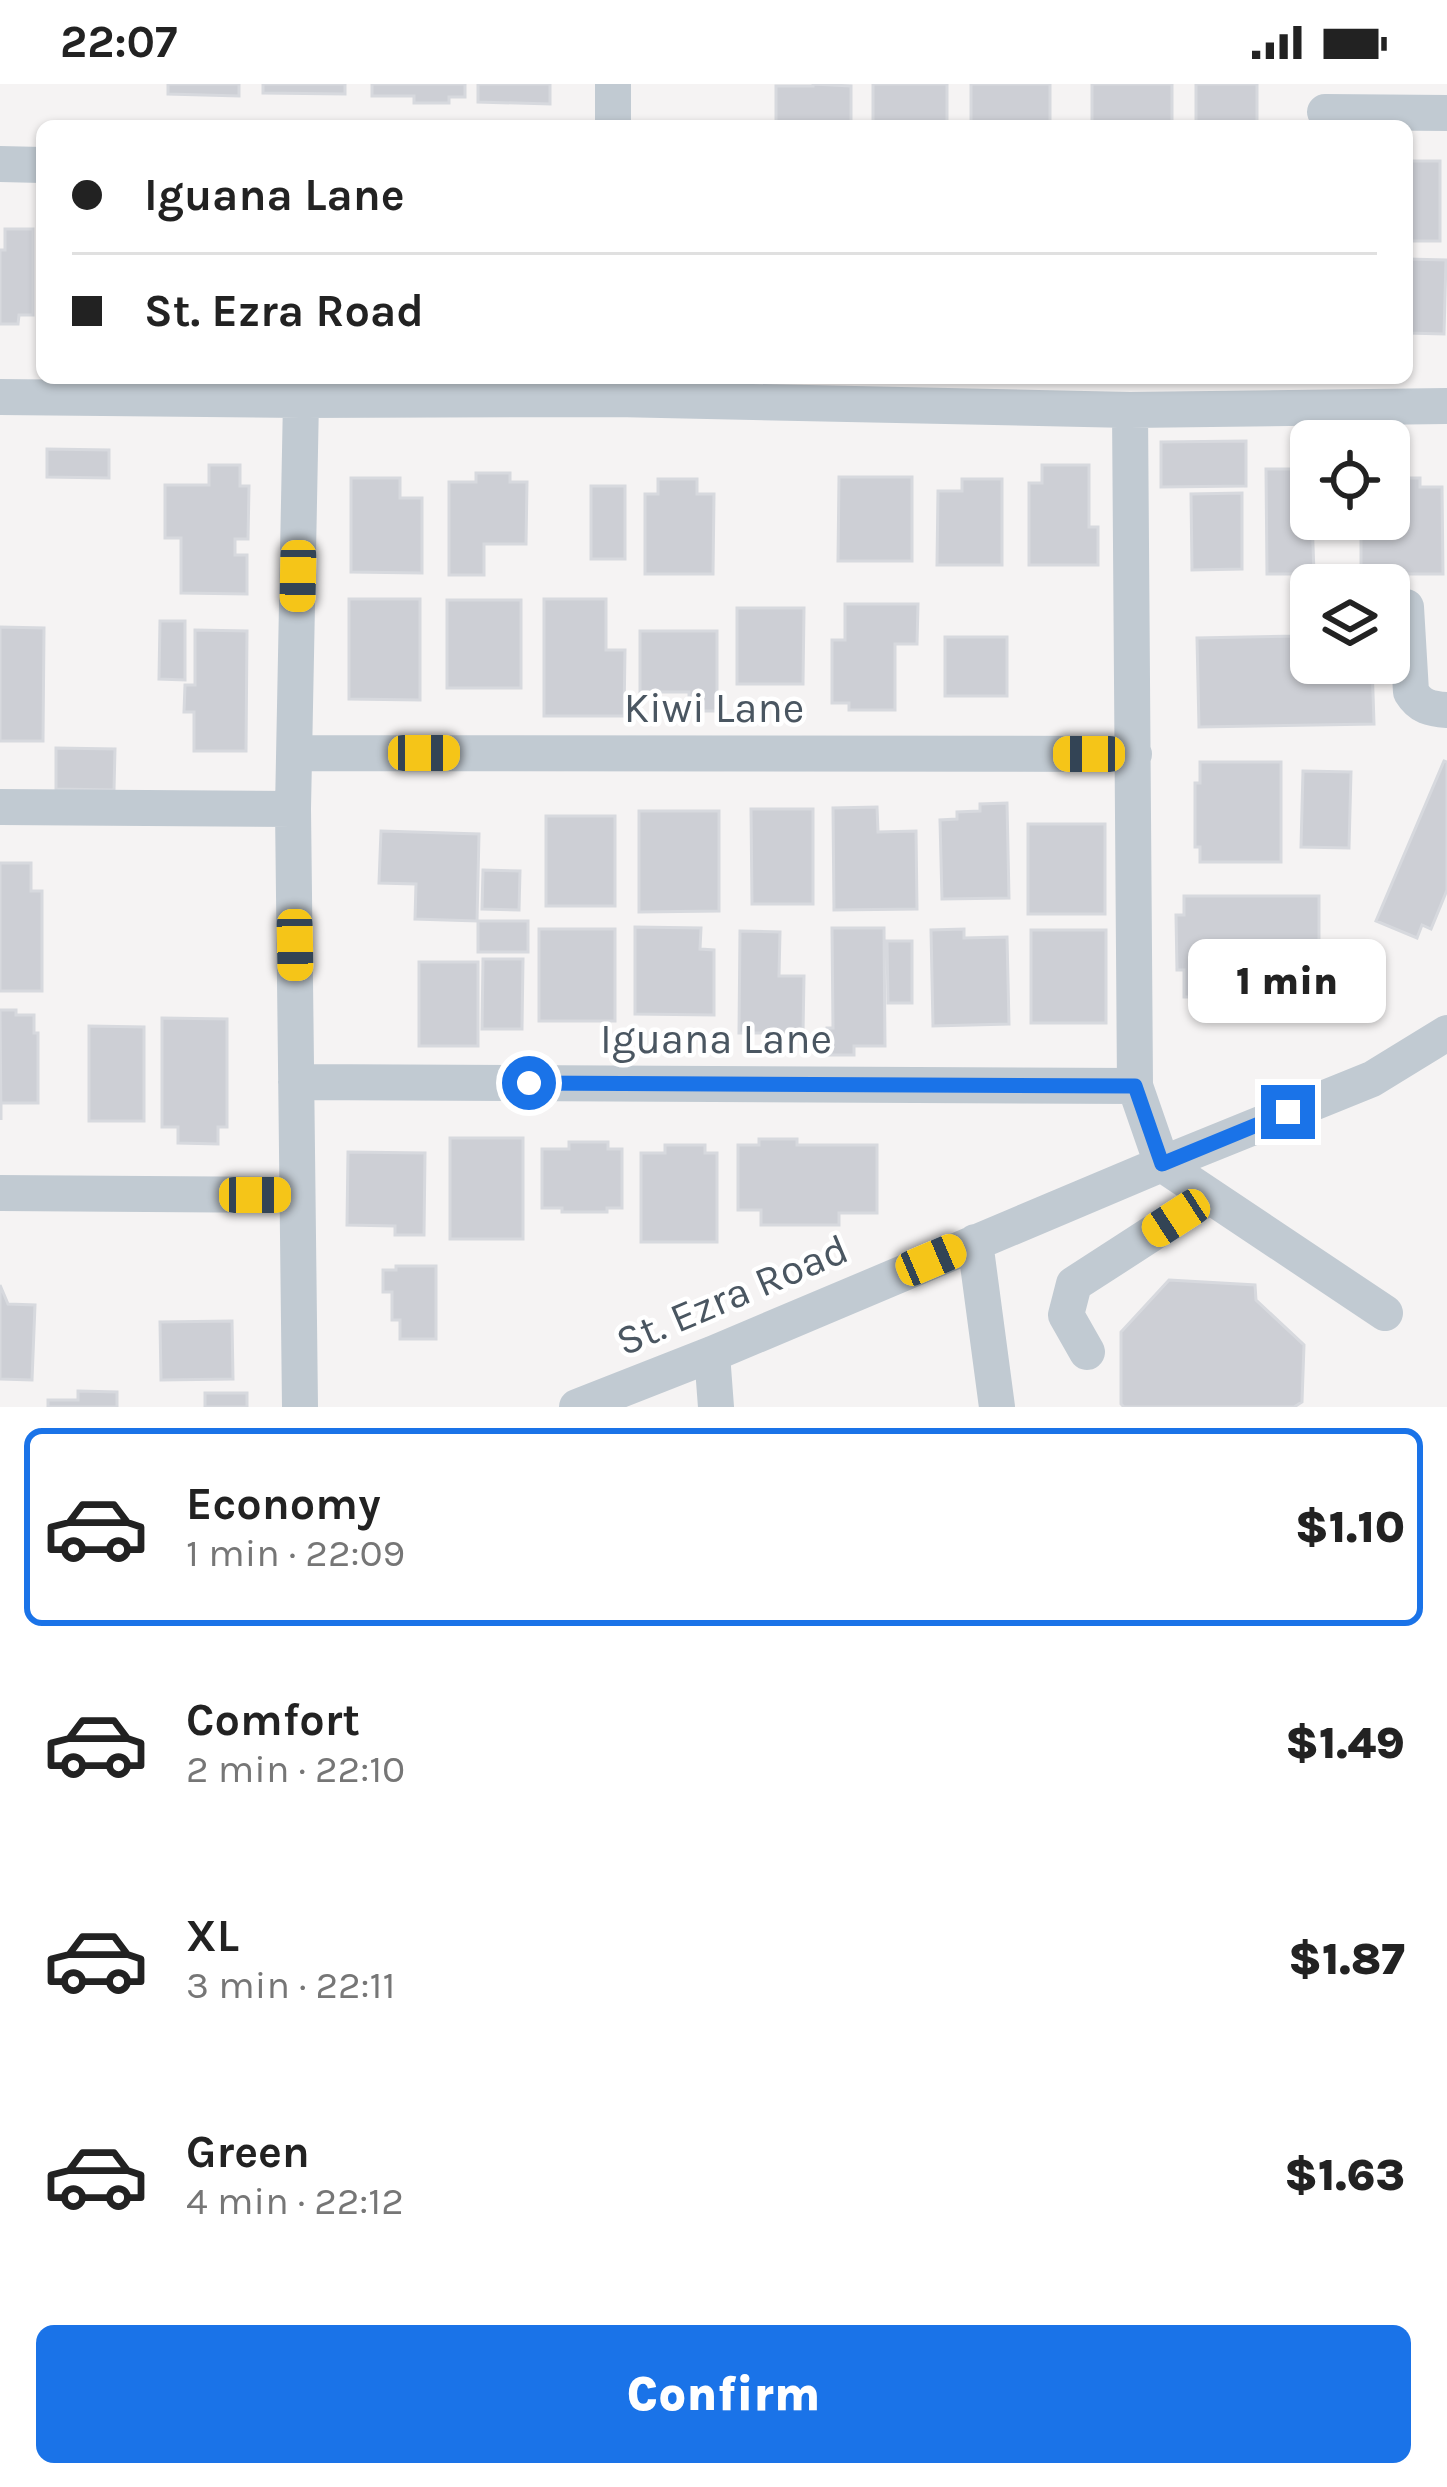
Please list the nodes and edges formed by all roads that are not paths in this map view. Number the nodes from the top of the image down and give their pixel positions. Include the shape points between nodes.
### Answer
1 (613, 84) edge
2 (1325, 107) edge
3 (1447, 113) edge
4 (613, 120) edge
5 (0, 164) edge
6 (36, 165) edge
7 (616, 389) edge
8 (1325, 394) edge
9 (0, 397) edge
10 (301, 400) junction
11 (1447, 406) edge
12 (1130, 410) junction
13 (1410, 675) edge
14 (1447, 710) edge
15 (295, 753) junction
16 (1134, 754) junction
17 (0, 807) edge
18 (293, 809) junction
19 (1447, 1033) edge
20 (296, 1082) junction
21 (1135, 1086) junction
22 (1162, 1164) junction
23 (0, 1192) edge
24 (297, 1195) junction
25 (1210, 1196) junction
26 (975, 1241) junction
27 (1385, 1313) dead end
28 (1087, 1352) dead end
29 (712, 1354) junction
30 (300, 1407) edge
31 (577, 1407) edge
32 (716, 1407) edge
33 (997, 1407) edge

1 - 4 street
2 - 3 street
5 - 6 street
7 - 10 street
7 - 12 street
8 - 11 street
8 - 12 street
9 - 10 street
10 - 15 street
12 - 16 street
13 - 14 street via 1417,702
15 - 16 street, Kiwi Lane
15 - 18 street
16 - 21 street
17 - 18 street
18 - 20 street
19 - 22 street, St. Ezra Road via 1372,1078
20 - 21 street, Iguana Lane
20 - 24 street
21 - 22 street
22 - 25 street
22 - 26 street, St. Ezra Road
23 - 24 street
24 - 30 street
25 - 27 street
25 - 28 street via 1074,1284 1066,1315
26 - 29 street, St. Ezra Road
26 - 33 street
29 - 31 street, St. Ezra Road
29 - 32 street

